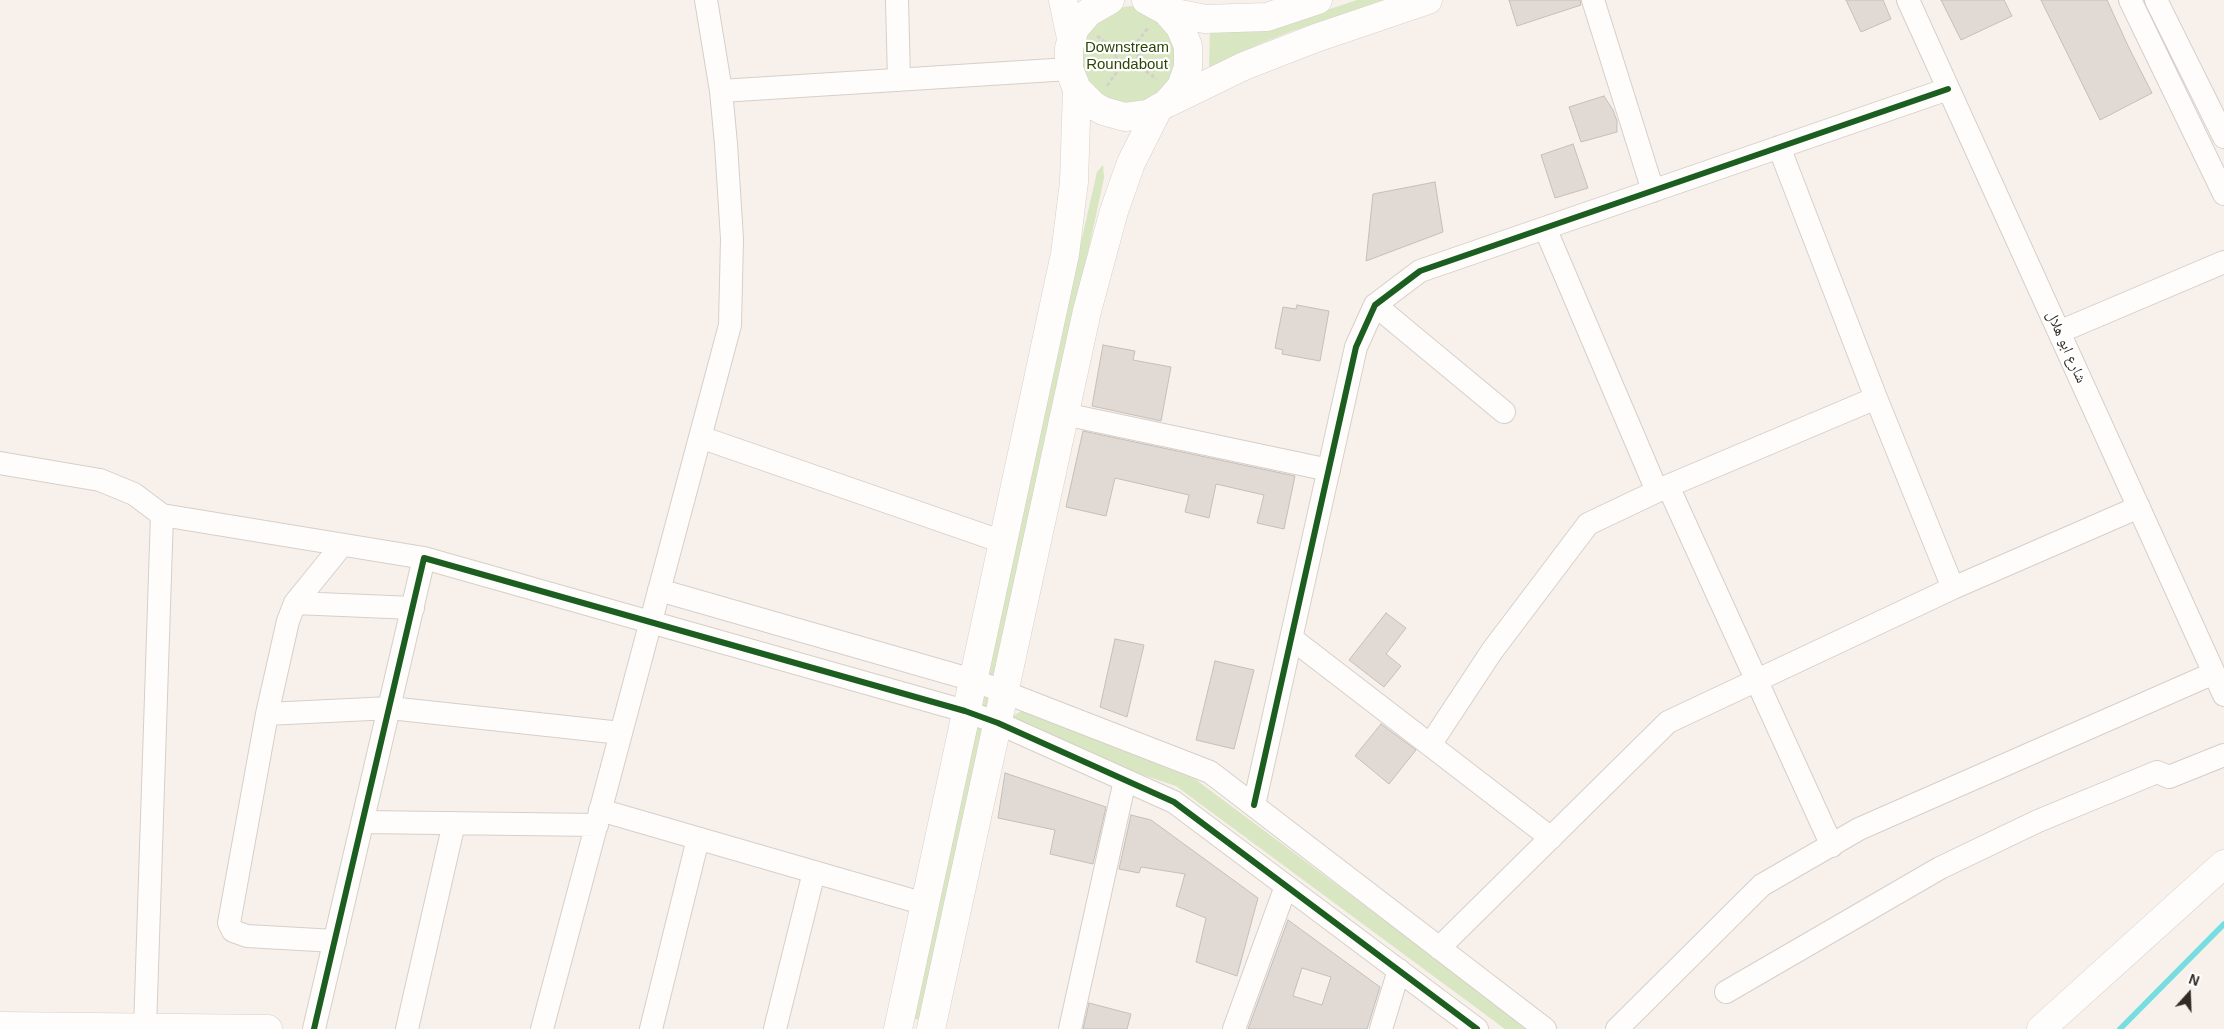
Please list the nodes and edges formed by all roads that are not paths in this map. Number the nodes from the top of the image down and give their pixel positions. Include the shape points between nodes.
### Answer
1 (706, 0) edge
2 (897, 0) edge
3 (1063, 0) edge
4 (1110, 0) edge
5 (1318, 0) edge
6 (1428, 0) edge
7 (1594, 0) edge
8 (1908, 0) edge
9 (2130, 0) edge
10 (2156, 0) edge
11 (1154, 12) edge
12 (1083, 36) junction
13 (1073, 79) junction
14 (899, 80) junction
15 (1948, 89) junction
16 (721, 91) junction
17 (1162, 98) junction
18 (2224, 137) edge
19 (1779, 147) junction
20 (1653, 191) junction
21 (2224, 194) edge
22 (1545, 228) junction
23 (2224, 262) edge
24 (1375, 305) junction
25 (2059, 332) junction
26 (1876, 398) junction
27 (1504, 412) dead end
28 (1064, 414) junction
29 (700, 437) junction
30 (0, 463) edge
31 (1329, 470) junction
32 (1662, 489) junction
33 (2138, 507) junction
34 (162, 515) junction
35 (1003, 542) junction
36 (342, 545) junction
37 (424, 558) junction
38 (1953, 588) junction
39 (659, 590) junction
40 (295, 603) junction
41 (413, 608) junction
42 (651, 622) junction
43 (1291, 638) junction
44 (2214, 673) junction
45 (974, 680) junction
46 (1757, 681) junction
47 (1005, 691) junction
48 (2224, 695) edge
49 (390, 708) junction
50 (965, 711) junction
51 (267, 714) junction
52 (998, 723) junction
53 (621, 732) junction
54 (1430, 745) junction
55 (2224, 755) edge
56 (1125, 780) junction
57 (1254, 806) junction
58 (598, 818) junction
59 (363, 822) junction
60 (454, 823) junction
61 (698, 838) junction
62 (1551, 838) junction
63 (1832, 846) junction
64 (2224, 864) edge
65 (814, 872) junction
66 (1286, 886) junction
67 (924, 904) junction
68 (335, 941) junction
69 (1439, 948) junction
70 (1399, 970) junction
71 (1726, 992) dead end
72 (0, 1026) edge
73 (145, 1028) edge
74 (268, 1029) edge
75 (314, 1029) edge
76 (407, 1029) edge
77 (542, 1029) edge
78 (651, 1029) edge
79 (775, 1029) edge
80 (898, 1029) edge
81 (931, 1029) edge
82 (1070, 1029) edge
83 (1234, 1029) edge
84 (1381, 1029) edge
85 (1477, 1029) edge
86 (1545, 1029) edge
87 (1618, 1029) edge
88 (2041, 1029) edge

1 - 16 street
2 - 14 street
3 - 12 main road
4 - 12 main road via 1088,12 1075,28
5 - 11 main road via 1267,16 1205,19
6 - 17 main road via 1316,38
7 - 20 street
8 - 15 street, شارع ابو هلال
9 - 21 street
10 - 18 street
11 - 17 main road via 1182,32 1188,57 1188,68 1180,87
12 - 13 main road via 1069,48
13 - 14 street
13 - 17 main road via 1093,105 1114,115 1136,117
13 - 35 main road via 1074,182 1065,254
14 - 16 street
15 - 19 street
15 - 25 street, شارع ابو هلال
16 - 29 street via 732,239 730,325
17 - 28 main road via 1131,163 1114,211
19 - 20 street
19 - 26 street
20 - 22 street
22 - 24 street via 1420,271
22 - 32 street
23 - 25 street
24 - 27 street
24 - 31 street via 1356,347
25 - 33 street, شارع ابو هلال
26 - 32 street
26 - 38 street
28 - 31 street
28 - 47 main road
29 - 35 street
29 - 39 street
30 - 34 street via 100,480 134,494
31 - 43 street
32 - 46 street
32 - 54 street via 1588,524 1492,651
33 - 38 street
33 - 44 street, شارع ابو هلال
34 - 36 street
34 - 73 street
35 - 45 main road
36 - 37 street
36 - 40 street
37 - 41 street
37 - 42 street
38 - 46 street
39 - 42 street
39 - 45 street
40 - 41 street
40 - 51 street
41 - 49 street
42 - 50 street
42 - 53 street
43 - 54 street
43 - 57 street
44 - 48 street, شارع ابو هلال
44 - 63 street via 1860,830
45 - 47 street
45 - 50 main road
46 - 62 street via 1668,722
46 - 63 street
47 - 52 main road
47 - 57 street via 1191,763 1210,772
49 - 51 street
49 - 53 street
49 - 59 street
50 - 52 street
50 - 67 main road
51 - 68 street via 229,923 233,932 247,936
52 - 56 street
52 - 81 main road
53 - 58 street
54 - 62 street
55 - 71 street via 2169,777 2157,772 2038,821 1940,868
56 - 66 street via 1174,802
56 - 82 street
57 - 69 street
58 - 60 street
58 - 61 street
58 - 77 street
59 - 60 street
59 - 68 street
60 - 76 street
61 - 65 street
61 - 78 street
62 - 69 street
63 - 87 street via 1762,885
64 - 88 main road
65 - 67 street
65 - 79 street
66 - 70 street
66 - 83 street
67 - 80 main road
68 - 75 street
69 - 86 street
70 - 84 street
70 - 85 street
72 - 73 main road
73 - 74 main road

